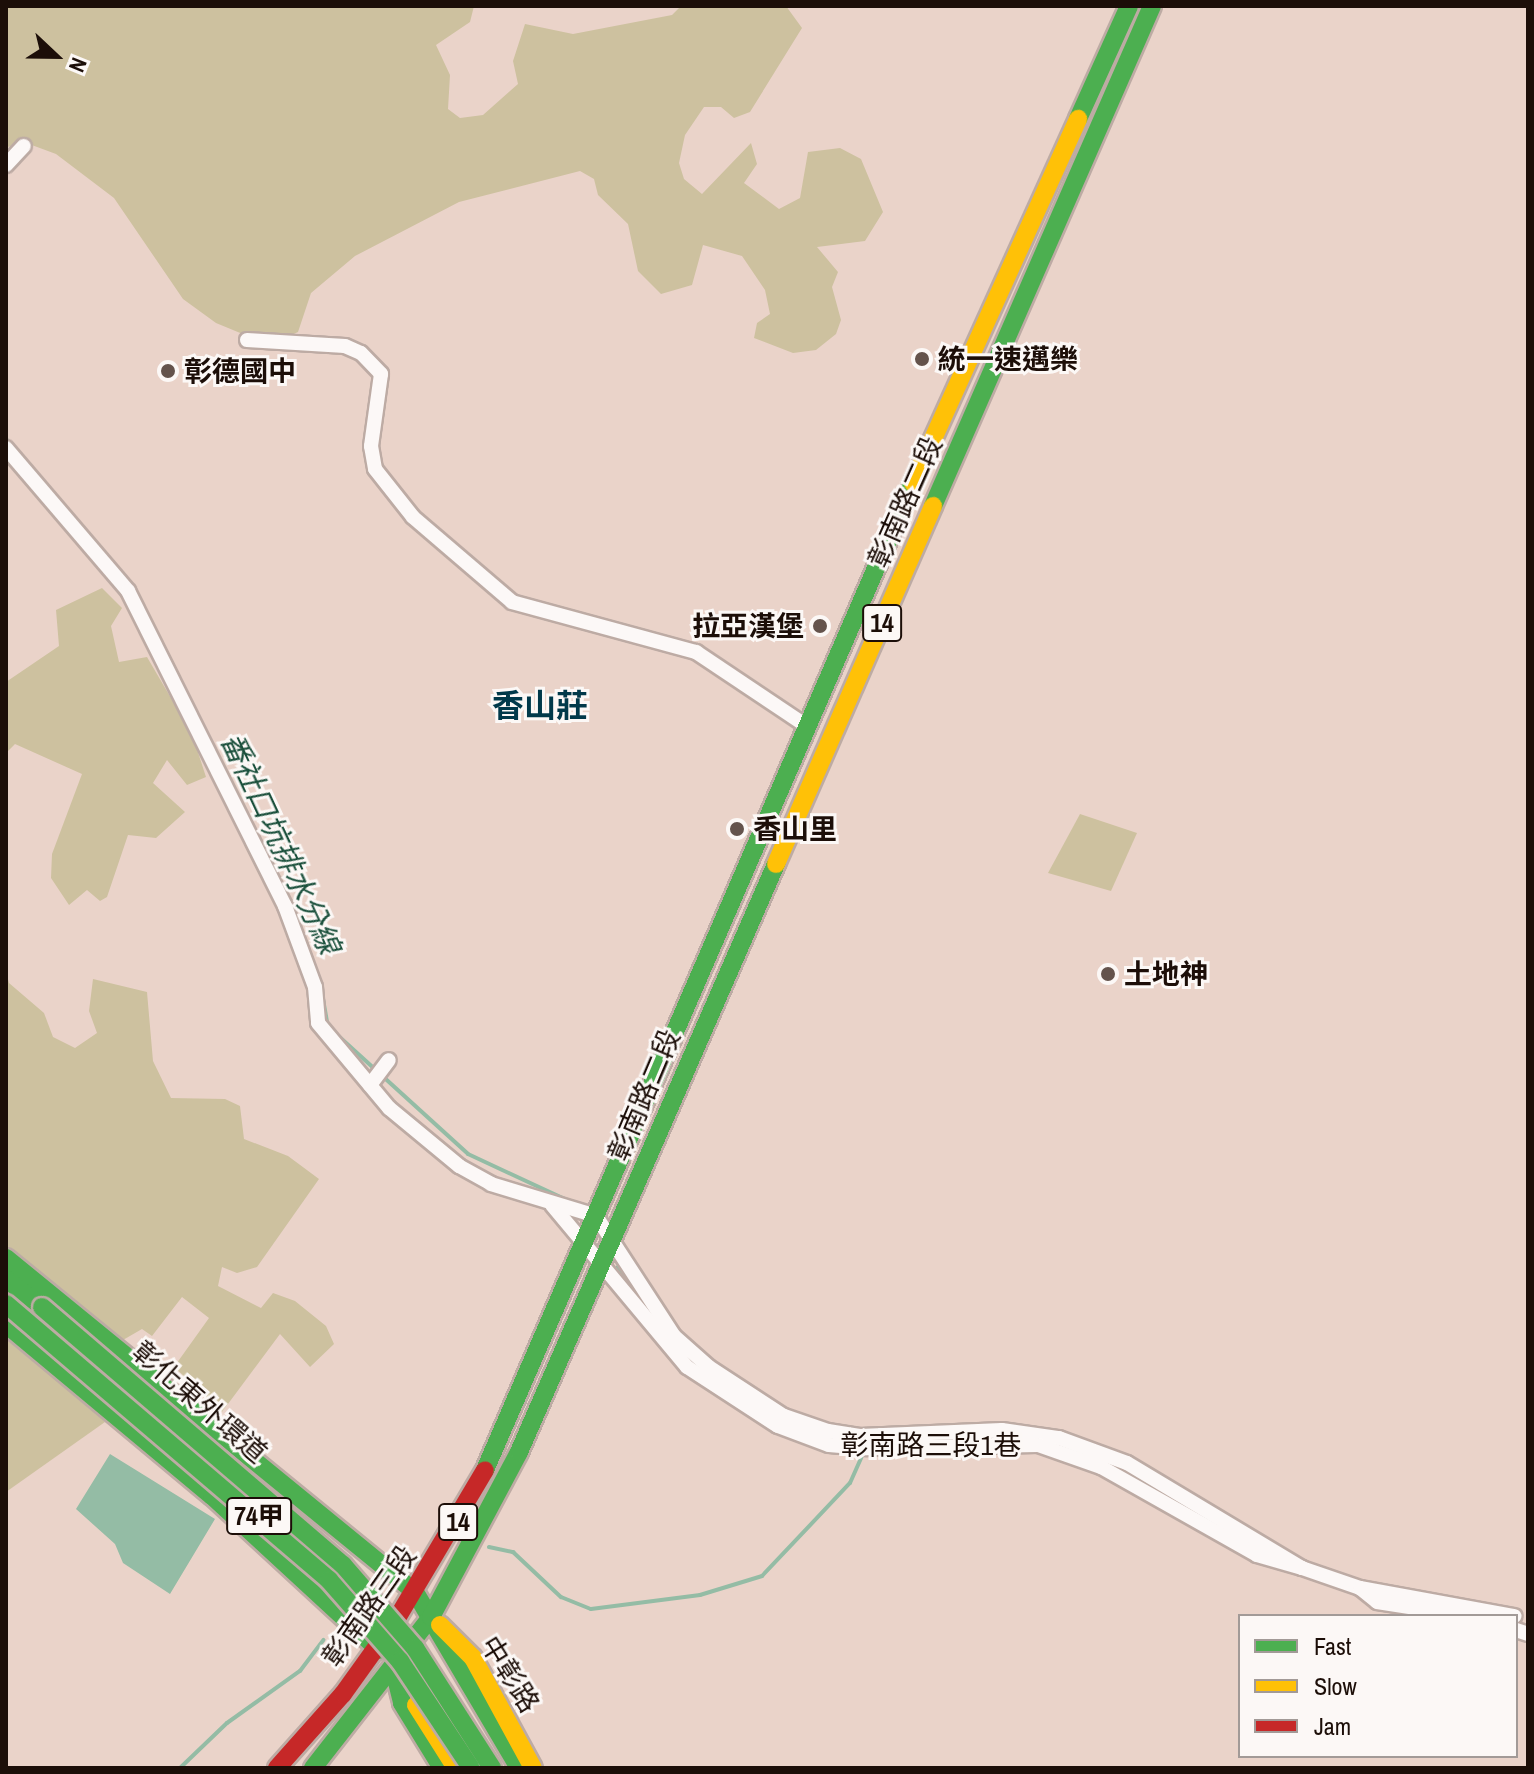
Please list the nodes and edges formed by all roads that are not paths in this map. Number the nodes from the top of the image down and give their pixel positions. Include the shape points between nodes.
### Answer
1 (1129, 6) edge
2 (1149, 8) edge
3 (24, 146) dead end
4 (6, 165) edge
5 (1037, 205) junction
6 (1060, 214) junction
7 (247, 340) dead end
8 (6, 448) edge
9 (808, 727) junction
10 (831, 741) junction
11 (389, 1060) dead end
12 (370, 1085) junction
13 (552, 1205) junction
14 (596, 1216) junction
15 (613, 1240) junction
16 (585, 1242) junction
17 (6, 1258) edge
18 (603, 1262) junction
19 (6, 1279) edge
20 (6, 1304) edge
21 (6, 1324) edge
22 (1302, 1568) junction
23 (1360, 1588) junction
24 (415, 1592) junction
25 (1453, 1614) edge
26 (1504, 1614) edge
27 (431, 1617) junction
28 (377, 1646) junction
29 (394, 1670) junction
30 (277, 1768) edge
31 (313, 1768) edge
32 (442, 1768) edge
33 (456, 1768) edge
34 (471, 1768) edge
35 (492, 1768) edge
36 (519, 1768) edge
37 (533, 1768) edge

1 - 5 main road, 彰南路二段 / 14
2 - 6 main road, 彰南路二段 / 14
3 - 4 street
5 - 6 main road
5 - 9 main road, 彰南路二段 / 14
6 - 10 main road, 彰南路二段 / 14
7 - 9 street via 345,346 361,353 381,374 371,446 375,469 413,517 512,602 696,652
8 - 12 street via 128,591 285,906 315,987 318,1023
9 - 10 main road
9 - 14 main road, 彰南路二段 / 14
10 - 15 main road, 彰南路二段 / 14
11 - 12 street
12 - 13 street via 459,1166
13 - 14 street
13 - 16 street, 彰南路三段1巷
14 - 15 street, 彰南路三段1巷
14 - 16 main road, 14
15 - 18 main road, 14
15 - 22 street, 彰南路三段1巷 via 674,1336 784,1416 860,1436 1029,1432 1127,1463
16 - 18 street, 彰南路三段1巷
16 - 24 main road, 彰南路三段 / 14 via 501,1444
17 - 24 main road, 74甲
18 - 22 street, 彰南路三段1巷 via 687,1367 778,1426 829,1445 867,1448 1038,1445 1101,1467 1257,1555
18 - 27 main road, 彰南路三段 / 14 via 519,1452
19 - 35 main road, 彰化東外環道 / 74甲, bridge via 343,1565 423,1659
20 - 34 main road, 彰化東外環道 / 74甲, bridge via 329,1580 400,1661
21 - 28 main road, 74甲 via 229,1512 275,1560
22 - 23 street, 彰南路三段1巷
23 - 25 street, 彰南路三段1巷 via 1377,1602
23 - 26 street, 彰南路三段1巷
24 - 27 main road
24 - 28 main road, 彰南路三段 / 14
27 - 29 main road, 彰南路三段 / 14
27 - 36 main road
27 - 37 main road, 中彰路 via 473,1658
28 - 29 main road
28 - 30 main road, 彰南路三段 / 14
29 - 31 main road, 彰南路三段 / 14
29 - 32 main road via 402,1703
29 - 33 main road

